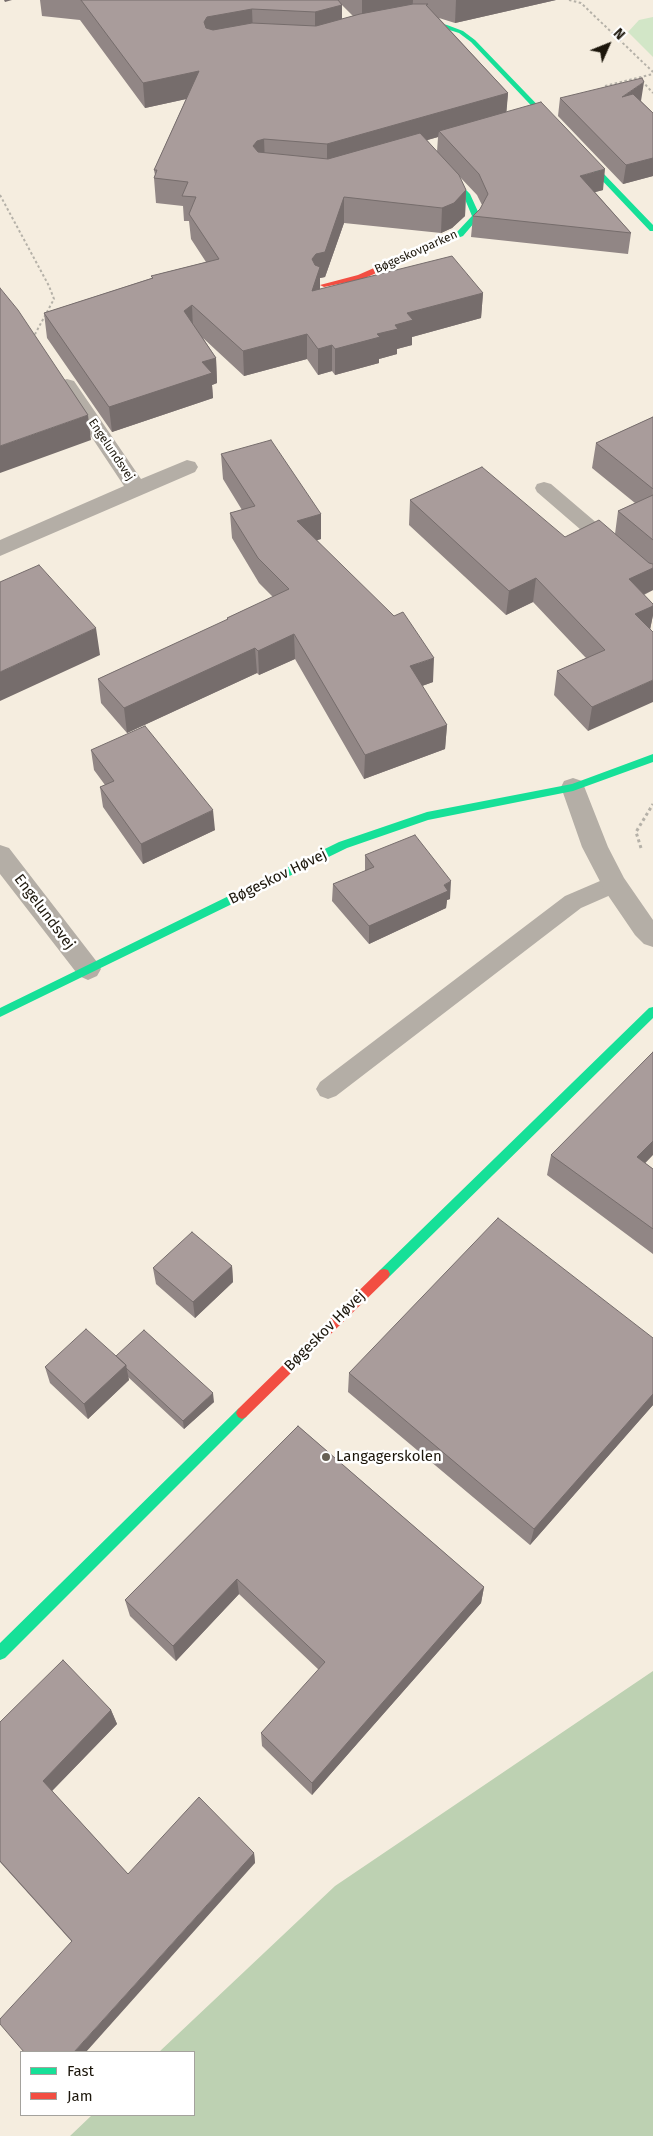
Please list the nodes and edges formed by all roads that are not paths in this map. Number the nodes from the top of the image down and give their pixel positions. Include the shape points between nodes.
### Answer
1 (403, 24) edge
2 (543, 114) junction
3 (524, 120) edge
4 (435, 163) edge
5 (652, 226) edge
6 (324, 285) dead end
7 (34, 336) edge
8 (187, 467) dead end
9 (544, 488) dead end
10 (137, 489) junction
11 (0, 549) edge
12 (653, 581) edge
13 (653, 758) edge
14 (573, 787) junction
15 (0, 855) edge
16 (614, 884) junction
17 (653, 937) edge
18 (88, 969) junction
19 (653, 1011) edge
20 (0, 1013) edge
21 (328, 1089) dead end
22 (0, 1653) edge

1 - 2 street via 428,22 461,32
2 - 3 street
2 - 5 street
4 - 6 street, Bøgeskovparken via 473,206 476,216 470,225 460,234 360,277
7 - 10 street, Engelundsvej
8 - 10 street, Engelundsvej
9 - 12 lane
10 - 11 street, Engelundsvej
13 - 14 street, Bøgeskov Høvej
14 - 16 street via 595,847
14 - 18 street, Bøgeskov Høvej via 427,816 343,845
15 - 18 street, Engelundsvej
16 - 17 street
16 - 21 lane via 573,902
18 - 20 street, Bøgeskov Høvej
19 - 22 street, Bøgeskov Høvej

